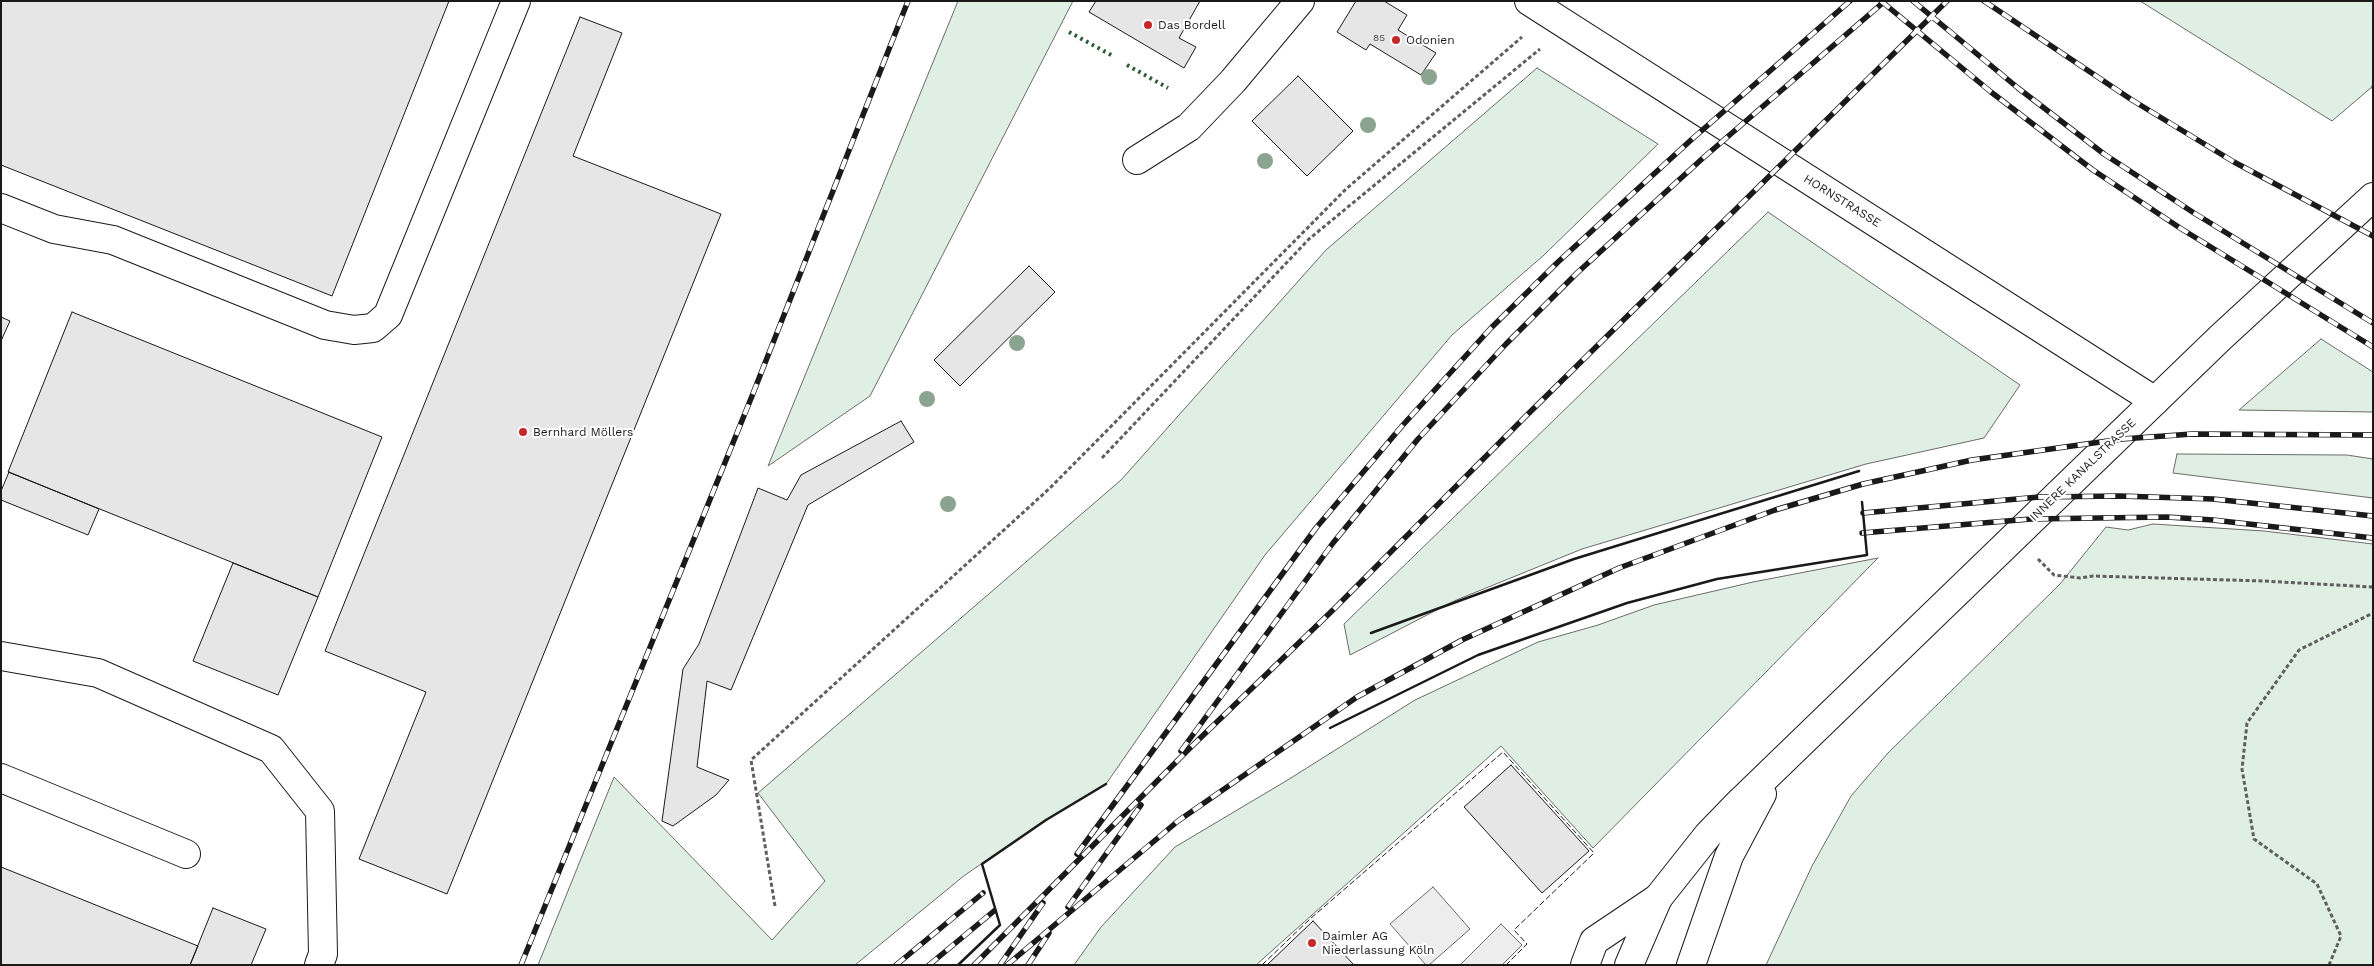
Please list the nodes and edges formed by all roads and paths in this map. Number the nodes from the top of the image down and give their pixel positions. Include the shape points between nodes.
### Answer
1 (516, 1) edge
2 (1300, 1) edge
3 (1548, 14) edge
4 (2373, 85) edge
5 (2373, 89) edge
6 (1137, 160) dead end
7 (2373, 197) edge
8 (1, 208) edge
9 (2155, 401) junction
10 (1102, 458) dead end
11 (2016, 536) junction
12 (2373, 587) edge
13 (2373, 613) edge
14 (1, 656) edge
15 (1798, 748) junction
16 (1, 778) edge
17 (186, 854) dead end
18 (1658, 898) junction
19 (775, 906) dead end
20 (319, 965) edge
21 (1585, 965) edge
22 (1629, 965) edge
23 (1691, 965) edge
24 (2329, 965) edge

1 - 8 main road via 388,315 372,328 354,330 325,325 113,240 54,229
2 - 6 main road via 1233,81 1189,127
3 - 9 main road, HORNSTRASSE
3 - 10 path via 1309,239
3 - 19 path via 1346,190 1050,488 751,760
4 - 5 path
7 - 9 main road, INNERE KANALSTRASSE
9 - 11 main road, INNERE KANALSTRASSE
11 - 12 path via 2054,575
11 - 15 main road, INNERE KANALSTRASSE
13 - 24 path via 2299,650 2246,723 2242,769 2254,839 2317,884 2341,936
14 - 20 main road via 98,673 271,749 320,811 323,954
15 - 18 main road, INNERE KANALSTRASSE via 1708,835
15 - 23 main road, INNERE KANALSTRASSE via 1762,794 1744,825 1729,856
16 - 17 main road
18 - 21 main road via 1594,941
18 - 22 main road, INNERE KANALSTRASSE

